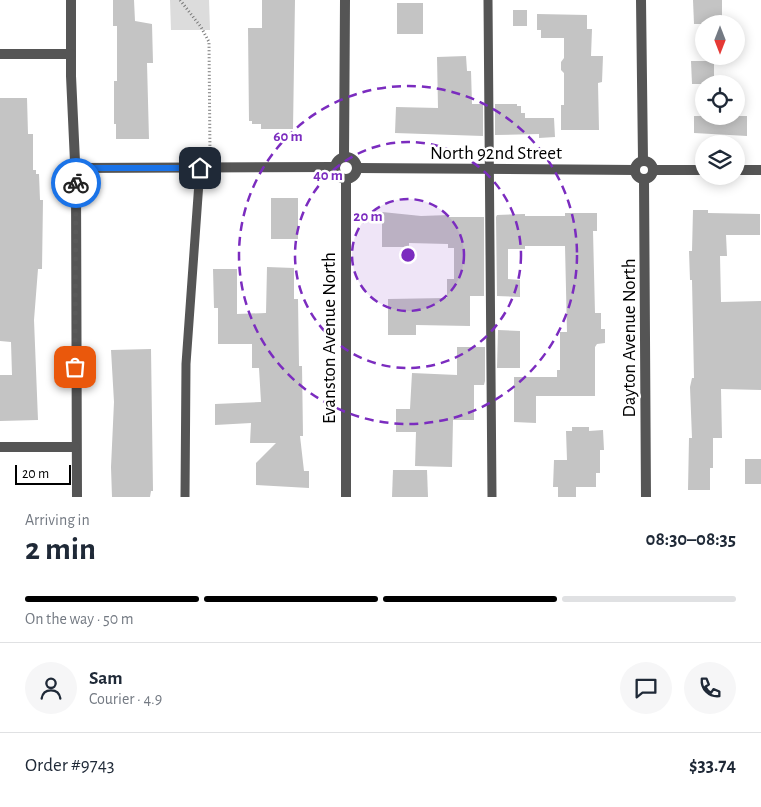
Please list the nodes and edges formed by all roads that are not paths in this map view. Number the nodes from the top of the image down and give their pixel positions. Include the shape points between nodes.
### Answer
1 (71, 0) edge
2 (345, 0) edge
3 (488, 0) edge
4 (641, 0) edge
5 (0, 54) edge
6 (71, 54) junction
7 (344, 157) junction
8 (643, 160) junction
9 (205, 167) junction
10 (334, 167) junction
11 (74, 168) junction
12 (357, 168) junction
13 (490, 170) junction
14 (634, 170) junction
15 (653, 170) junction
16 (695, 170) edge
17 (745, 170) edge
18 (761, 170) edge
19 (346, 179) junction
20 (644, 179) junction
21 (0, 447) edge
22 (76, 447) junction
23 (76, 497) edge
24 (185, 497) edge
25 (346, 497) edge
26 (492, 497) edge
27 (646, 497) edge

1 - 6 street
2 - 7 street
3 - 13 lane
4 - 8 street
5 - 6 street
6 - 11 street
7 - 10 street
7 - 12 street via 354,160
8 - 14 street
8 - 15 street via 650,163
9 - 10 street
9 - 11 street
9 - 24 lane via 186,364
10 - 19 street via 337,175
11 - 22 street
12 - 13 street, North 92nd Street
12 - 19 street via 354,176
13 - 14 street, North 92nd Street
13 - 26 lane
14 - 20 street via 638,177
15 - 16 street
15 - 20 street
17 - 18 street
19 - 25 street, Evanston Avenue North
20 - 27 street, Dayton Avenue North
21 - 22 street
22 - 23 street

